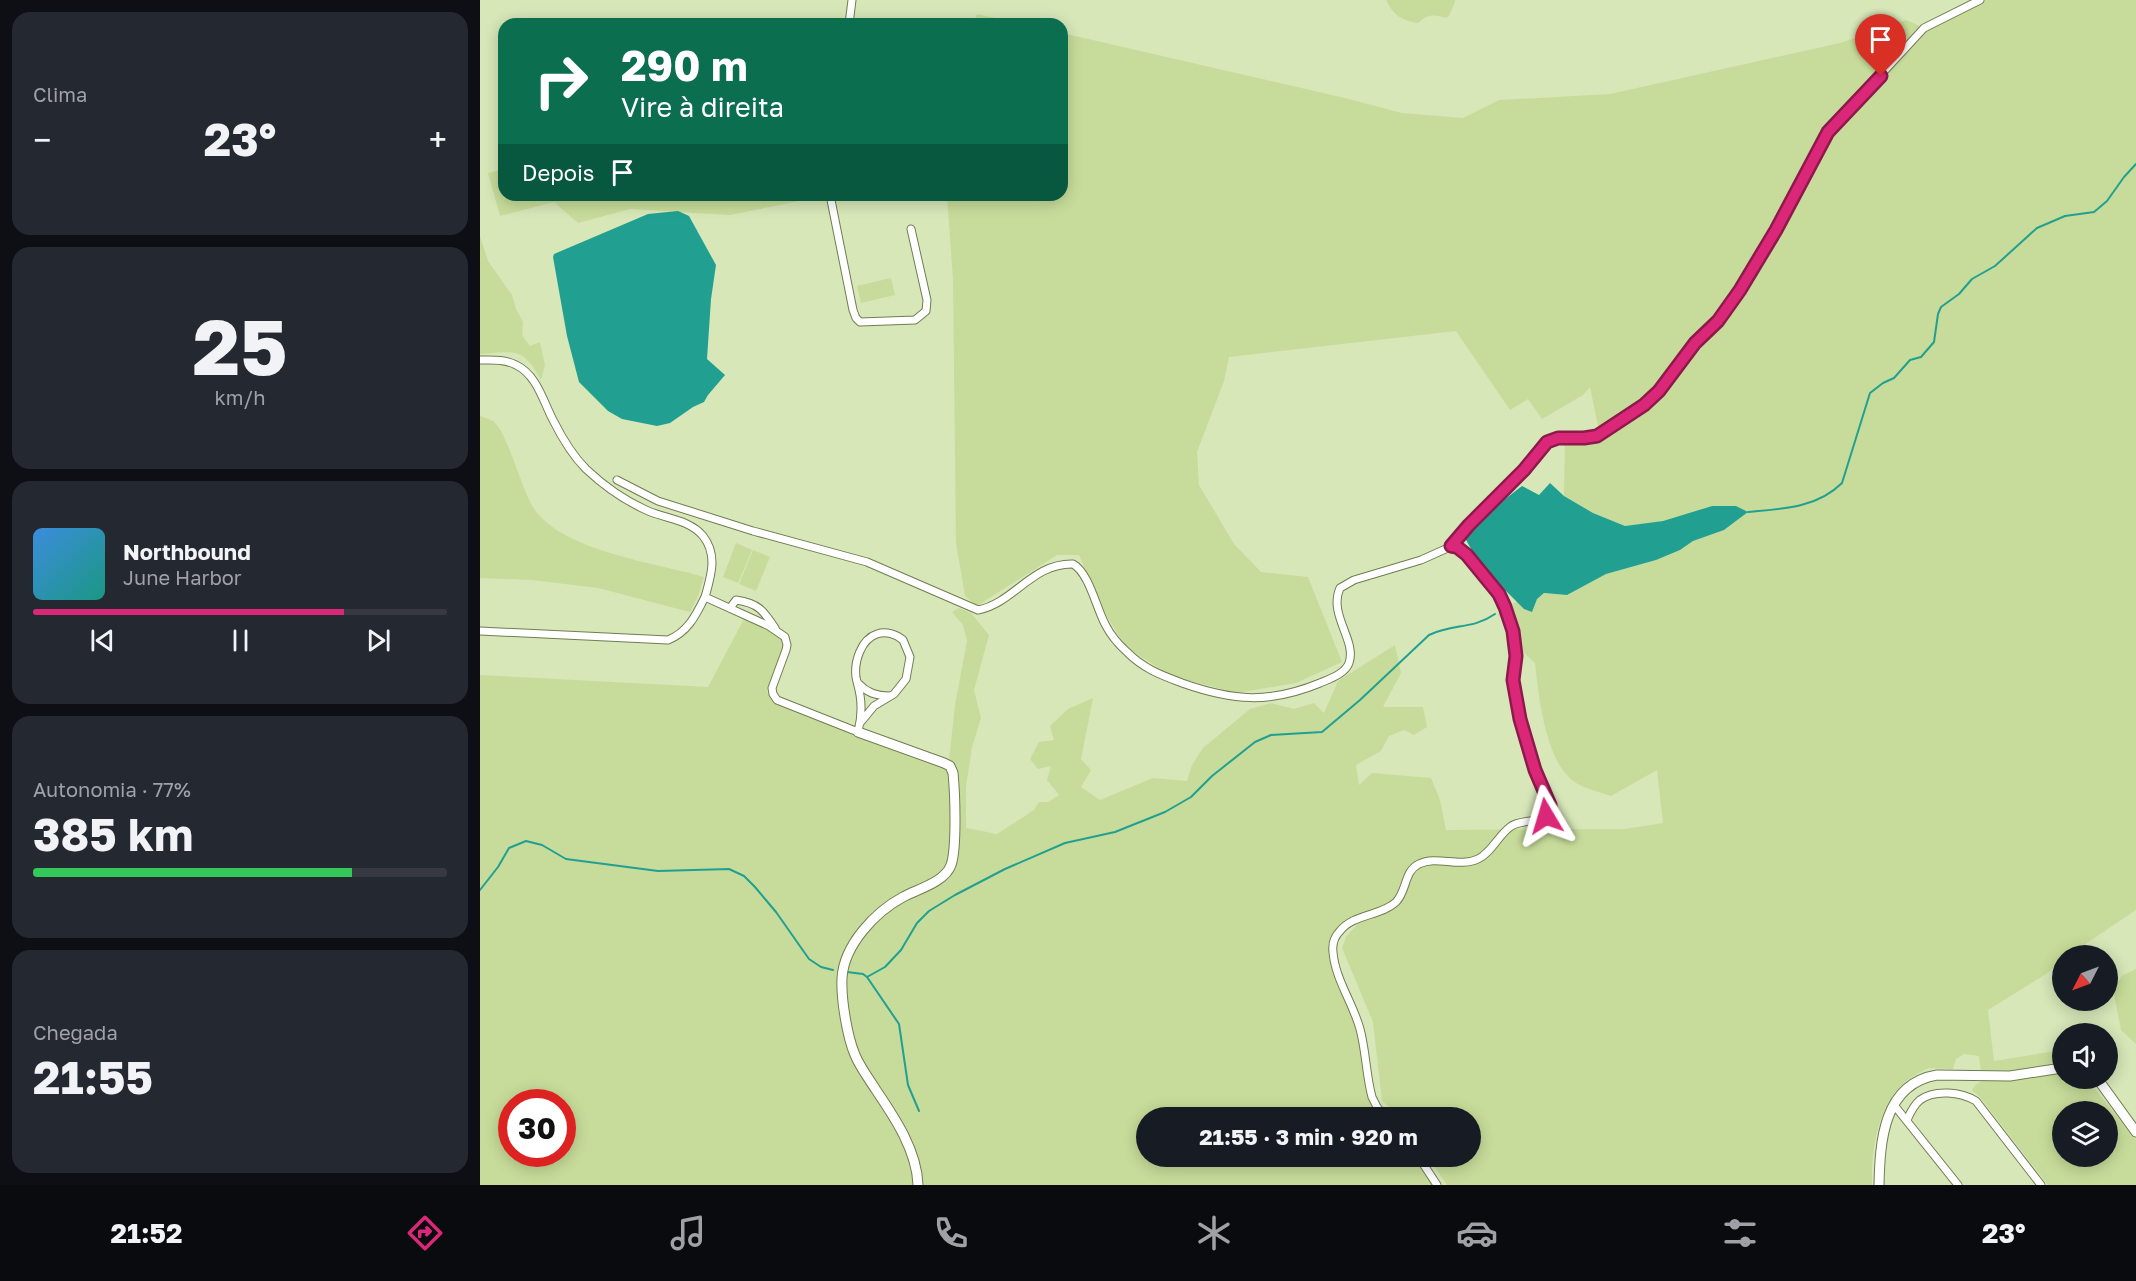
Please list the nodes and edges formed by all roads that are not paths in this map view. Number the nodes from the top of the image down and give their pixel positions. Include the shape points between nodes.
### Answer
1 (852, 0) edge
2 (1980, 0) edge
3 (850, 18) edge
4 (831, 201) edge
5 (911, 229) dead end
6 (480, 360) edge
7 (617, 480) dead end
8 (1451, 546) junction
9 (705, 597) junction
10 (730, 609) junction
11 (777, 630) junction
12 (480, 631) edge
13 (857, 682) junction
14 (889, 696) junction
15 (859, 727) junction
16 (2052, 1070) edge
17 (2105, 1089) edge
18 (1894, 1105) junction
19 (1377, 1107) edge
20 (1907, 1120) junction
21 (2136, 1132) edge
22 (1425, 1167) edge
23 (918, 1185) edge
24 (1437, 1185) edge
25 (1880, 1185) edge
26 (1958, 1185) edge
27 (2041, 1185) edge

1 - 3 street
2 - 8 street via 1924,28 1828,132 1740,290 1659,391 1597,436 1547,442
4 - 5 street via 853,310 860,322 915,320 926,311
6 - 9 street via 515,364 529,374 573,454 603,484 647,511 697,530 712,553
7 - 8 street via 658,501 867,562 978,610 989,607 1047,568 1075,565 1106,626 1142,665 1164,678 1231,698 1279,696 1344,671 1350,655 1338,616 1340,588
8 - 19 street via 1467,555 1505,607 1513,631 1513,680 1520,719 1550,811 1542,818 1513,825 1501,833 1477,860 1431,861 1416,866 1407,876 1396,902 1348,923 1336,936 1332,949 1335,963 1360,1029
9 - 10 street
9 - 12 street via 691,623 668,640
10 - 11 street
10 - 11 street via 736,600 750,602 761,609
11 - 15 street via 787,645 772,686 775,697
13 - 14 street via 866,690
13 - 14 street via 857,657 868,640 878,633 898,636 909,650 909,670 903,684
13 - 15 street
14 - 15 street via 874,706
15 - 23 street via 944,763 953,773 950,868 877,915 862,931 845,963 842,978 855,1055 907,1143
16 - 18 street via 2010,1076 1927,1077 1904,1092
17 - 21 street
18 - 20 street
18 - 25 street via 1881,1138
20 - 26 street
20 - 27 street via 1928,1096 1947,1093 1969,1097 1983,1109
22 - 24 street

